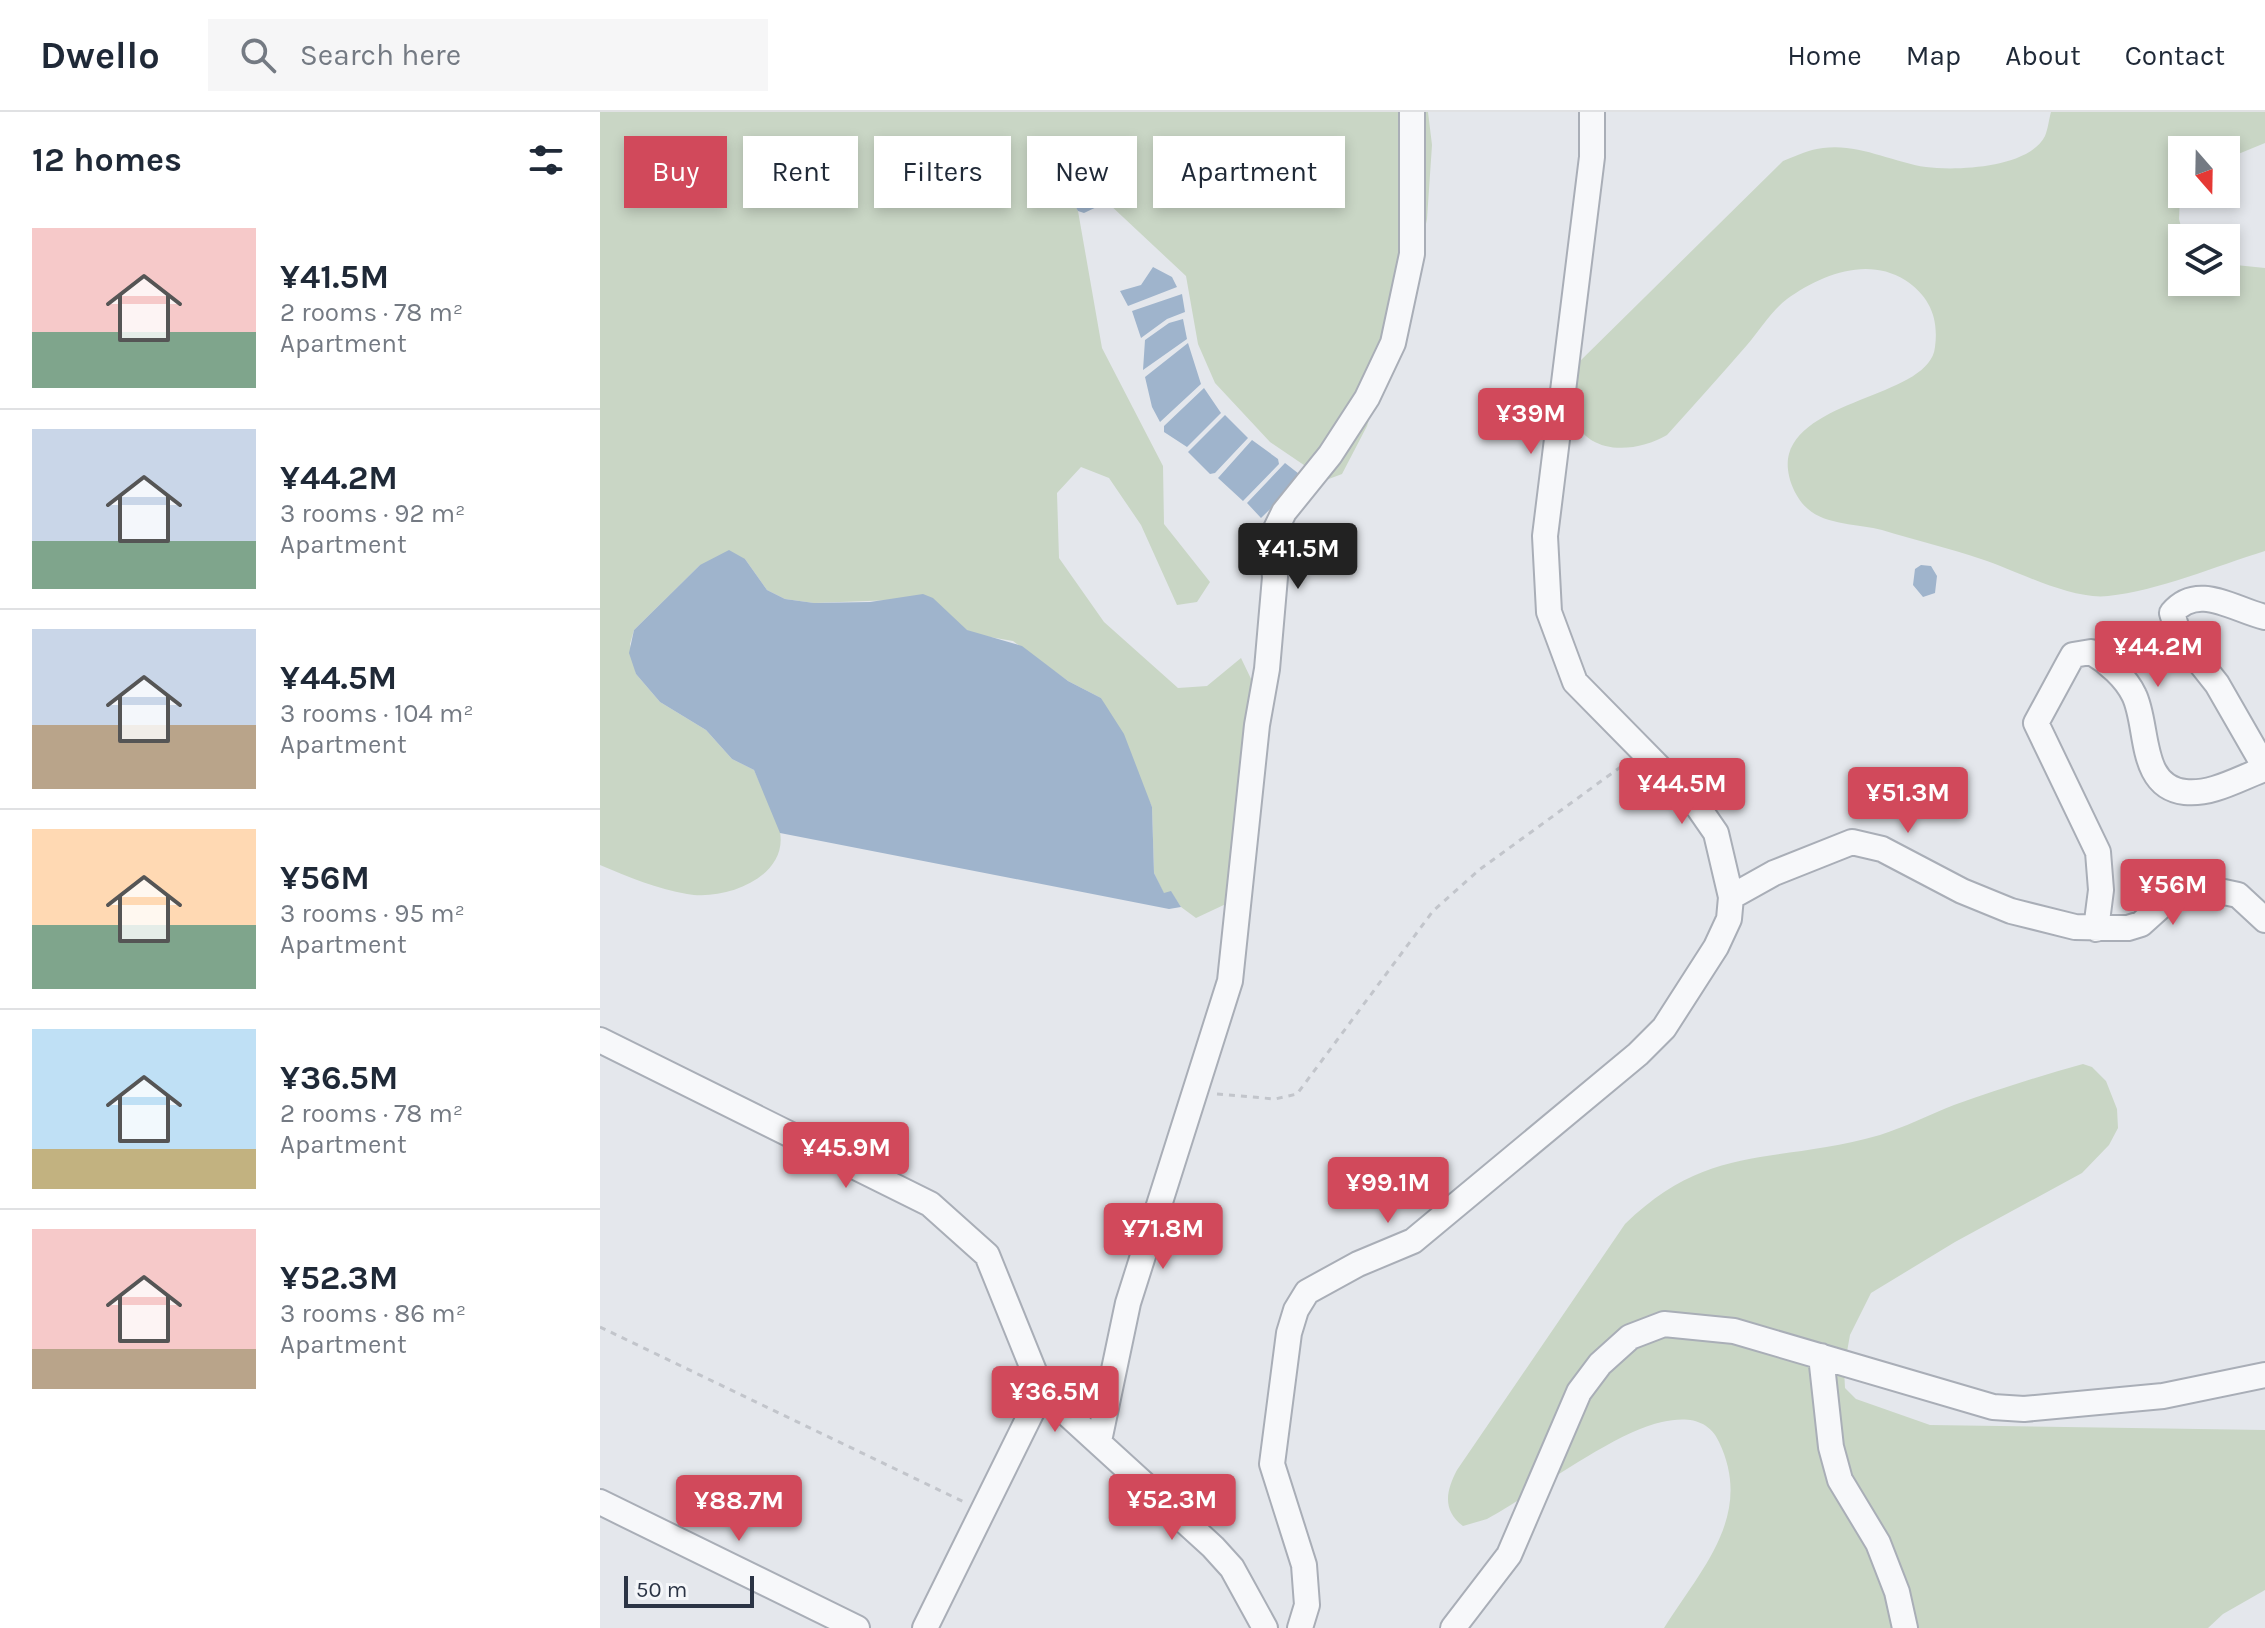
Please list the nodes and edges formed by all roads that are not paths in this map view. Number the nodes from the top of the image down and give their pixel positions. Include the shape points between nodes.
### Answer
1 (1412, 112) edge
2 (1592, 112) edge
3 (2265, 617) edge
4 (1731, 897) junction
5 (2265, 920) edge
6 (2096, 929) junction
7 (600, 1040) edge
8 (1821, 1356) junction
9 (2265, 1375) edge
10 (1042, 1391) junction
11 (1099, 1441) junction
12 (600, 1502) edge
13 (857, 1628) edge
14 (925, 1628) edge
15 (1265, 1628) edge
16 (1300, 1628) edge
17 (1453, 1628) edge
18 (1905, 1628) edge

1 - 11 street via 1412,254 1393,343 1367,398 1284,512 1271,539 1275,577 1267,669 1230,981 1128,1303
2 - 4 street via 1592,157 1545,536 1549,612 1575,682 1698,807 1716,833
3 - 6 street via 2200,597 2172,613 2179,636 2217,684 2262,770 2214,788 2185,792 2167,784 2150,764 2140,710 2123,679 2091,652 2073,655 2036,723 2098,852
4 - 6 street via 1774,873 1852,842 1866,843 2011,911
4 - 16 street via 1729,919 1716,947 1664,1028 1638,1054 1413,1241 1307,1292 1296,1310 1286,1348 1272,1464 1304,1565 1307,1605
5 - 6 street via 2238,895 2182,894 2141,924
7 - 10 street via 930,1204 959,1226 987,1255
8 - 9 street via 1951,1398 2024,1409 2163,1396
8 - 17 street via 1734,1331 1664,1324 1630,1337 1579,1392 1509,1555
8 - 18 street via 1840,1480 1878,1543
10 - 11 street
10 - 14 street
11 - 15 street via 1232,1568
12 - 13 street

